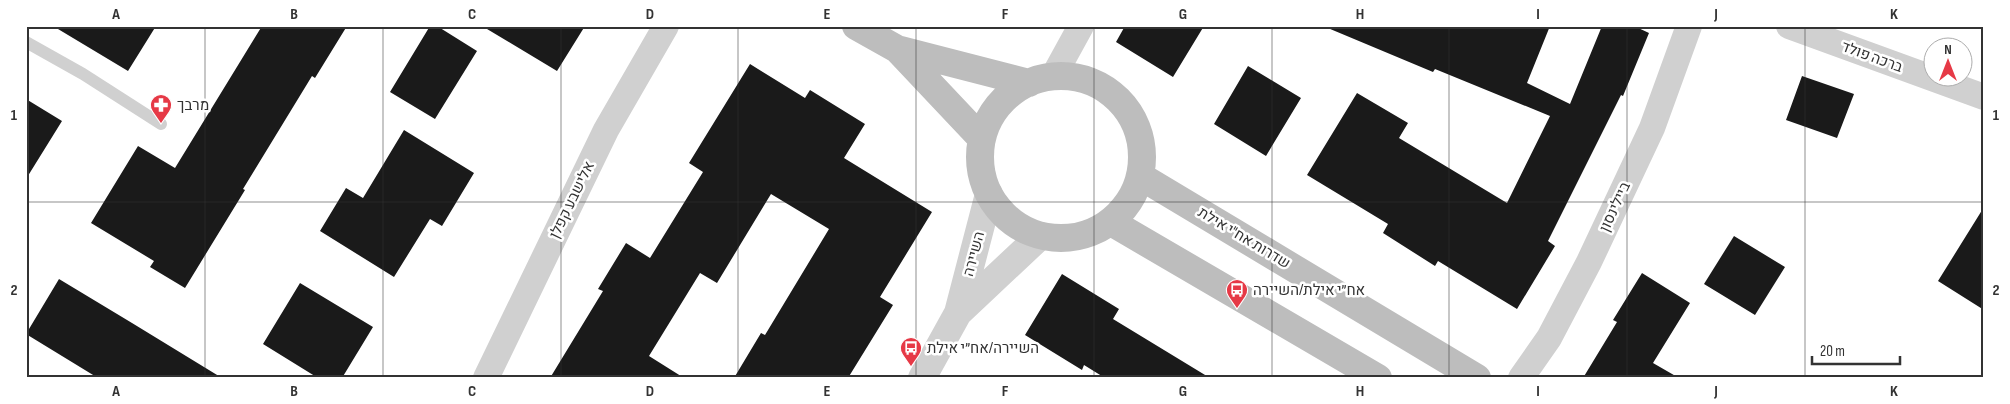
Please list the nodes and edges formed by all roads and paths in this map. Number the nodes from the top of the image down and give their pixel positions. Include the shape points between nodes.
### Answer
1 (666, 26) edge
2 (856, 26) edge
3 (1081, 26) edge
4 (1688, 26) edge
5 (1789, 26) edge
6 (26, 42) edge
7 (897, 49) junction
8 (1041, 80) junction
9 (1984, 97) edge
10 (161, 124) dead end
11 (982, 138) junction
12 (1140, 176) junction
13 (989, 194) junction
14 (1111, 222) junction
15 (1040, 236) junction
16 (958, 313) junction
17 (486, 378) edge
18 (922, 378) edge
19 (1378, 378) edge
20 (1477, 378) edge
21 (1521, 378) edge

1 - 17 street, אלישבע קפלן via 606,130
2 - 7 main road
3 - 8 street
4 - 21 street, ביילינסון via 1652,128 1589,262 1549,338
5 - 9 street, ברכה פולד
6 - 10 lane
7 - 8 main road
7 - 11 main road
8 - 11 main road via 1008,96 991,114
8 - 12 main road via 1078,78 1102,87 1122,104 1136,125 1142,150
11 - 13 main road via 979,162
12 - 14 main road via 1134,193
12 - 20 main road, שדרות אח"י אילת
13 - 15 main road via 998,209 1017,226
13 - 16 street, השיירה
14 - 15 main road via 1089,234 1065,239
14 - 19 main road
15 - 16 street, השיירה
16 - 18 street, השיירה

